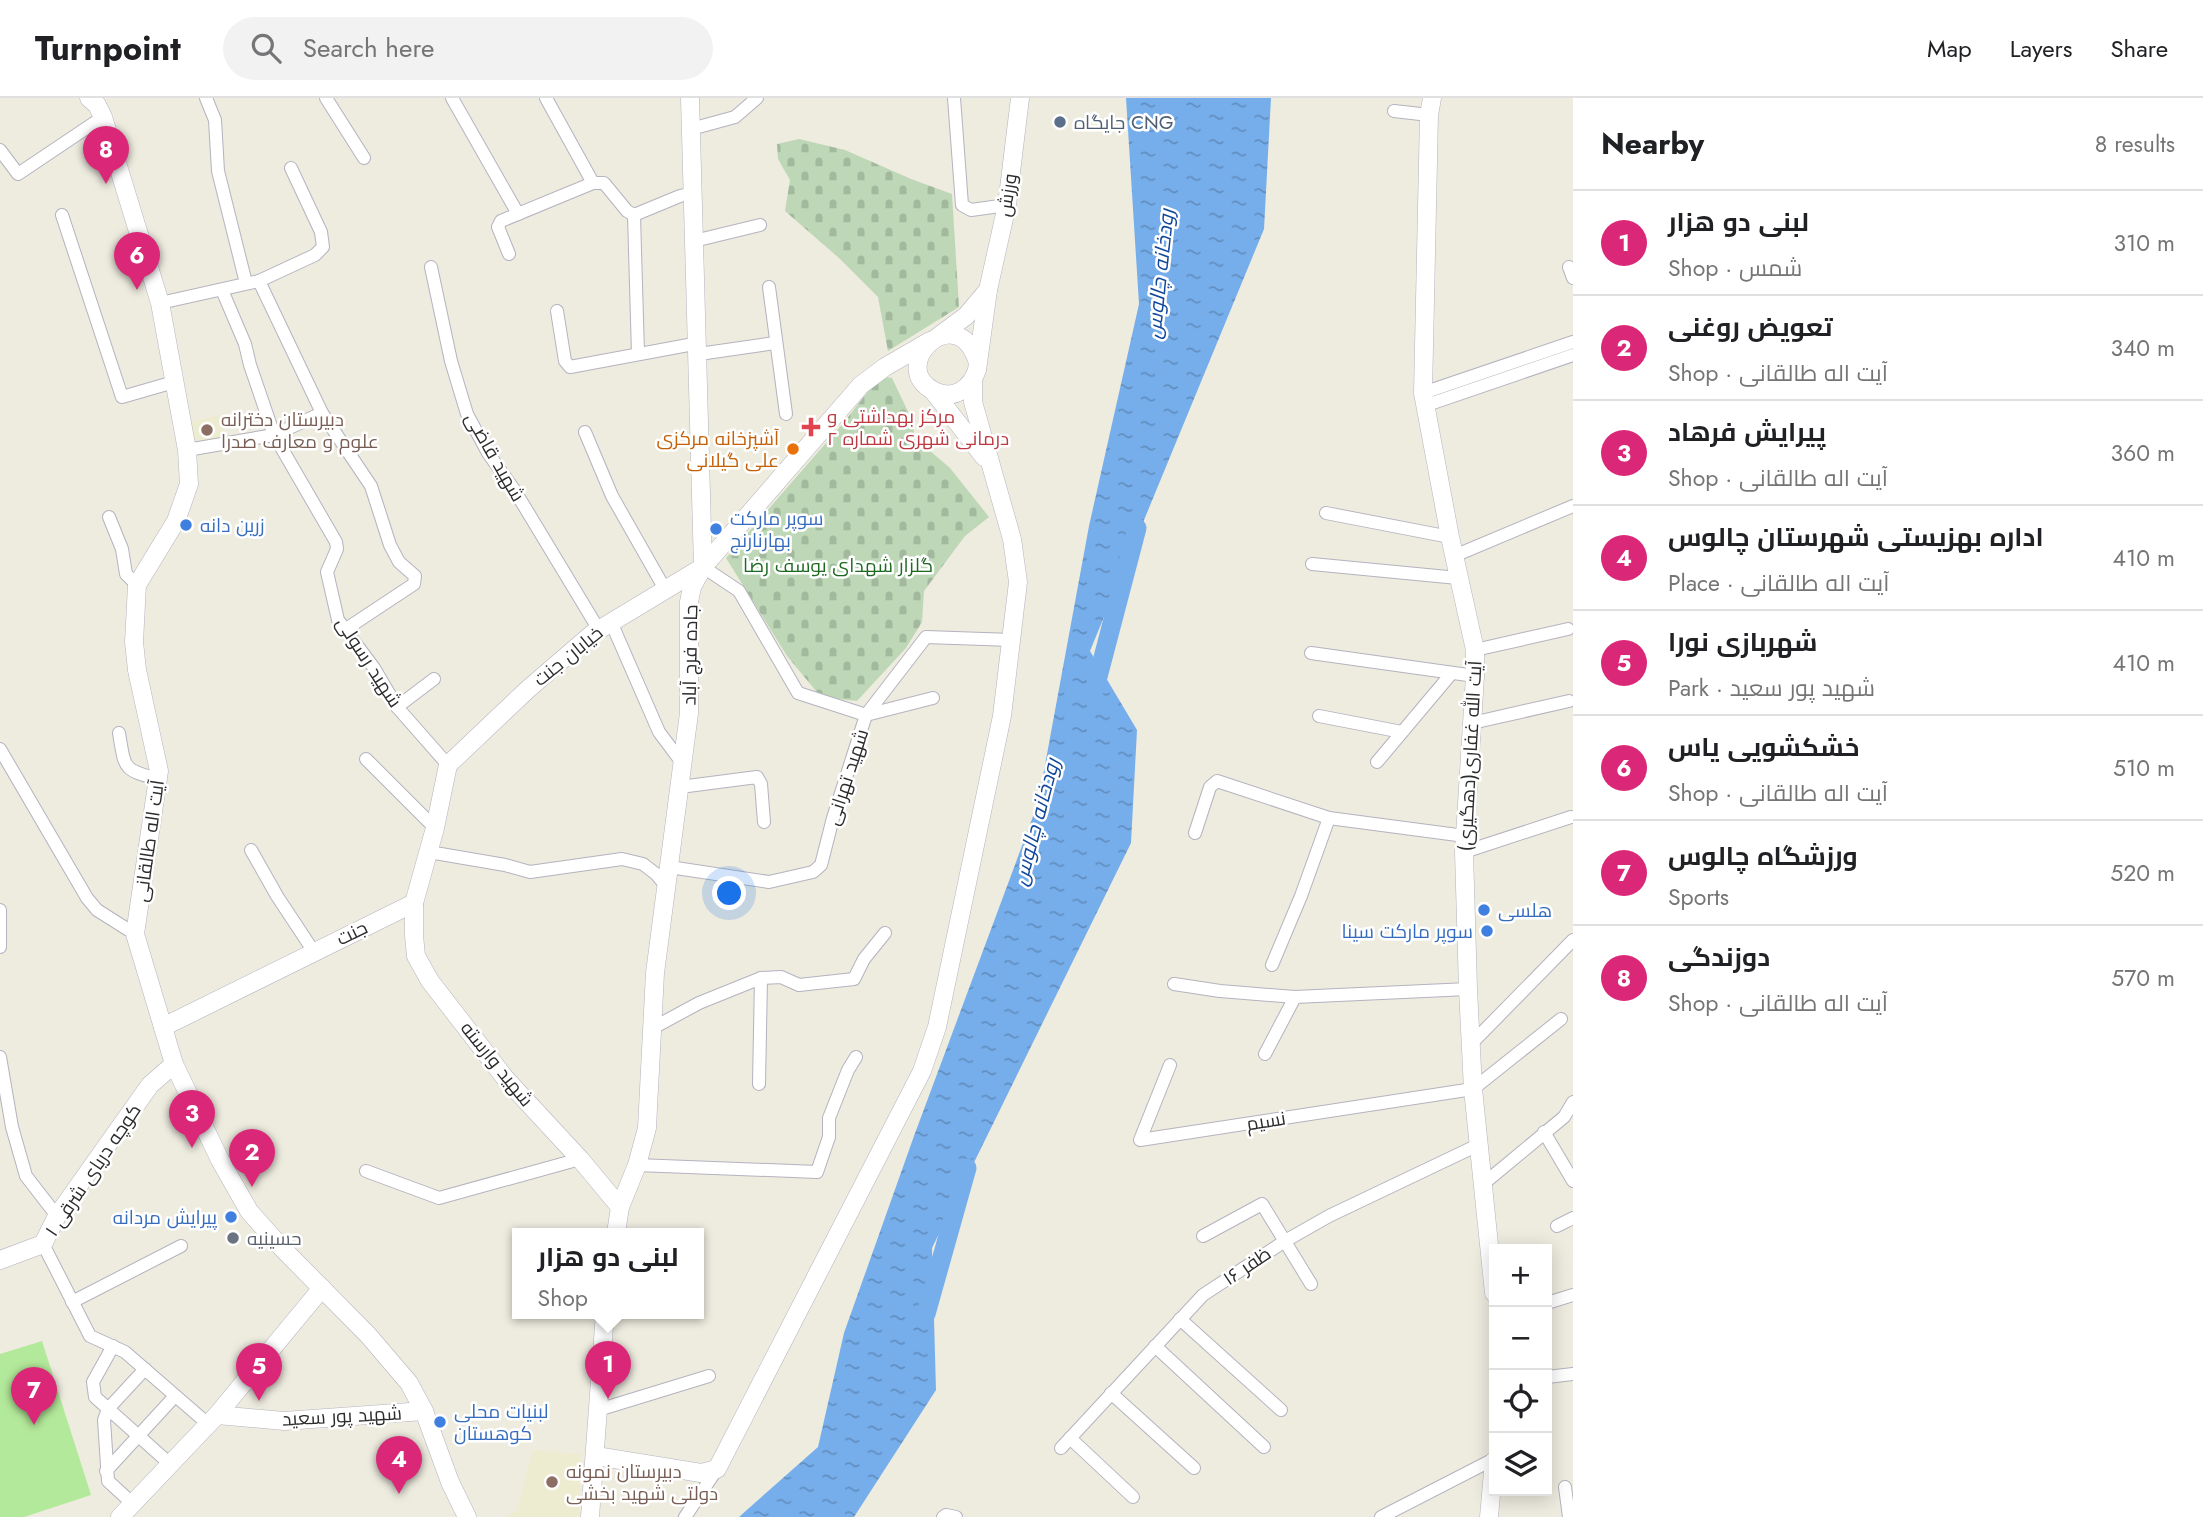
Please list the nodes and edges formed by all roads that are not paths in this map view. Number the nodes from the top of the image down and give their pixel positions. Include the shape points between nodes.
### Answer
1 (89, 98) edge
2 (206, 98) edge
3 (326, 98) edge
4 (452, 98) edge
5 (546, 98) edge
6 (690, 98) edge
7 (757, 98) edge
8 (954, 98) edge
9 (1020, 98) edge
10 (1431, 106) edge
11 (1394, 111) dead end
12 (103, 117) junction
13 (691, 129) junction
14 (0, 150) edge
15 (364, 158) dead end
16 (291, 168) dead end
17 (593, 183) junction
18 (693, 193) junction
19 (1007, 205) junction
20 (518, 214) junction
21 (62, 215) dead end
22 (634, 215) junction
23 (760, 225) dead end
24 (694, 242) junction
25 (509, 254) dead end
26 (431, 267) dead end
27 (253, 282) junction
28 (769, 287) dead end
29 (222, 290) junction
30 (988, 290) junction
31 (160, 303) junction
32 (557, 311) dead end
33 (935, 339) junction
34 (1573, 342) edge
35 (775, 343) junction
36 (699, 348) junction
37 (638, 354) junction
38 (1573, 355) edge
39 (977, 360) junction
40 (891, 364) junction
41 (973, 380) junction
42 (174, 382) junction
43 (927, 384) junction
44 (1424, 399) junction
45 (322, 413) junction
46 (786, 414) dead end
47 (585, 432) dead end
48 (274, 435) junction
49 (187, 450) junction
50 (990, 465) junction
51 (1573, 506) edge
52 (1326, 513) dead end
53 (108, 517) dead end
54 (1450, 537) junction
55 (1454, 555) junction
56 (1312, 564) dead end
57 (703, 567) junction
58 (1458, 578) junction
59 (137, 585) junction
60 (666, 591) junction
61 (605, 626) junction
62 (346, 629) junction
63 (1567, 629) dead end
64 (1012, 640) junction
65 (1475, 650) junction
66 (1311, 653) dead end
67 (1451, 674) junction
68 (1475, 676) junction
69 (434, 679) dead end
70 (933, 698) dead end
71 (1569, 701) dead end
72 (397, 707) junction
73 (866, 715) junction
74 (1319, 716) dead end
75 (1472, 723) junction
76 (1402, 732) junction
77 (118, 733) dead end
78 (0, 749) edge
79 (366, 760) dead end
80 (1377, 762) dead end
81 (683, 764) junction
82 (449, 765) junction
83 (158, 779) junction
84 (680, 787) junction
85 (1570, 817) dead end
86 (1329, 818) junction
87 (764, 822) dead end
88 (435, 828) junction
89 (1195, 833) dead end
90 (1465, 844) junction
91 (251, 850) dead end
92 (429, 852) junction
93 (669, 867) junction
94 (666, 886) junction
95 (415, 902) junction
96 (0, 910) edge
97 (885, 933) dead end
98 (135, 934) junction
99 (1573, 940) edge
100 (0, 947) edge
101 (314, 952) junction
102 (1272, 965) dead end
103 (761, 978) junction
104 (1174, 985) dead end
105 (1468, 989) junction
106 (1295, 997) junction
107 (1561, 1019) dead end
108 (163, 1027) junction
109 (651, 1029) junction
110 (1470, 1045) junction
111 (1265, 1054) dead end
112 (0, 1057) edge
113 (856, 1057) dead end
114 (174, 1064) junction
115 (1170, 1065) dead end
116 (759, 1084) dead end
117 (1473, 1089) junction
118 (1573, 1102) edge
119 (1544, 1132) junction
120 (1478, 1145) junction
121 (580, 1159) junction
122 (637, 1165) junction
123 (366, 1171) dead end
124 (1573, 1181) edge
125 (1482, 1185) junction
126 (620, 1207) junction
127 (57, 1216) junction
128 (1573, 1218) edge
129 (1557, 1226) dead end
130 (617, 1228) edge
131 (1203, 1236) dead end
132 (1285, 1241) junction
133 (44, 1244) junction
134 (181, 1246) dead end
135 (1489, 1248) edge
136 (0, 1260) edge
137 (1311, 1284) dead end
138 (322, 1288) junction
139 (1573, 1295) edge
140 (72, 1301) junction
141 (1552, 1301) edge
142 (1180, 1318) junction
143 (605, 1319) edge
144 (113, 1346) junction
145 (1155, 1346) junction
146 (145, 1369) junction
147 (1573, 1374) edge
148 (709, 1376) dead end
149 (1552, 1376) edge
150 (1111, 1392) junction
151 (175, 1396) junction
152 (108, 1409) junction
153 (598, 1410) junction
154 (1281, 1410) dead end
155 (424, 1411) junction
156 (213, 1420) junction
157 (139, 1436) junction
158 (1070, 1438) junction
159 (1264, 1447) dead end
160 (1061, 1448) dead end
161 (596, 1456) junction
162 (1489, 1463) edge
163 (170, 1464) junction
164 (1194, 1468) dead end
165 (717, 1469) junction
166 (106, 1471) junction
167 (1565, 1487) dead end
168 (1491, 1496) edge
169 (1133, 1497) dead end
170 (133, 1504) junction
171 (120, 1517) edge
172 (467, 1517) edge
173 (590, 1517) edge
174 (685, 1517) edge
175 (943, 1517) edge
176 (956, 1517) edge
177 (1381, 1517) edge
178 (1489, 1517) edge
179 (1569, 1517) edge

1 - 12 street, آیت اله طالقانی
2 - 27 street via 215,120 218,171
3 - 15 street
4 - 20 street
5 - 17 street
6 - 13 street, جاده فرج آباد
7 - 13 street via 735,117
8 - 19 street via 962,205 971,210
9 - 19 street, ورزش
10 - 11 street
10 - 44 street, آیت الله غفاری(دهگیری)
12 - 14 street via 18,174
12 - 31 street, آیت اله طالقانی
13 - 18 street, جاده فرج آباد
16 - 27 street via 321,232 323,247 315,255
17 - 20 street
17 - 22 street via 604,183
18 - 22 street
18 - 24 street, جاده فرج آباد
19 - 30 street, ورزش
20 - 25 street via 498,227
21 - 42 street via 122,397
22 - 37 street
23 - 24 street
24 - 36 street, جاده فرج آباد
26 - 61 street, شهید قاضی via 467,414 488,453
27 - 29 street
27 - 45 street
28 - 35 street
29 - 31 street
29 - 48 street, شهید رسولی
30 - 33 street via 966,316
30 - 39 street, ورزش
31 - 42 street, آیت اله طالقانی
32 - 37 street via 565,361 570,367
33 - 39 street via 959,337 968,342
33 - 40 street
33 - 43 street via 919,358 918,368
34 - 44 street
35 - 36 street
35 - 46 street
36 - 37 street
36 - 57 street, جاده فرج آباد
38 - 44 street
39 - 41 street
40 - 43 street
40 - 57 street via 860,385
41 - 43 street via 951,394
41 - 50 street via 973,402
42 - 49 street, آیت اله طالقانی
43 - 50 street
44 - 54 street, آیت الله غفاری(دهگیری)
45 - 48 street
45 - 62 street via 371,486 399,562 415,576 414,584
47 - 60 street via 612,496
48 - 49 street
48 - 62 street, شهید رسولی via 336,542 327,572 338,620
49 - 59 street, آیت اله طالقانی via 189,484 176,522
50 - 64 street via 1012,539 1018,582
51 - 55 street
52 - 54 street
53 - 59 street via 122,549 126,574
54 - 55 street, آیت الله غفاری(دهگیری)
55 - 58 street, آیت الله غفاری(دهگیری)
56 - 58 street
57 - 60 street, خیابان جنت
57 - 73 street via 739,591 798,694
57 - 81 street, جاده فرج آباد via 689,602 689,713
58 - 65 street, آیت الله غفاری(دهگیری)
59 - 83 street, آیت اله طالقانی via 137,670
60 - 61 street, خیابان جنت
61 - 81 street, شهید قاضی via 659,732
61 - 82 street, خیابان جنت via 527,690
62 - 72 street, شهید رسولی
63 - 65 street
64 - 73 street, شهید تهرانی via 926,636
64 - 165 street via 1002,716 937,1027 922,1071
65 - 68 street, آیت الله غفاری(دهگیری)
66 - 67 street
67 - 68 street
67 - 76 street
68 - 75 street, آیت الله غفاری(دهگیری)
69 - 72 street
70 - 73 street
71 - 75 street
72 - 82 street, شهید رسولی
73 - 93 street, شهید تهرانی via 821,865 813,872 769,882
74 - 76 street
75 - 90 street, آیت الله غفاری(دهگیری)
76 - 80 street
77 - 83 street via 124,762 135,774
78 - 98 street via 87,898 97,910
79 - 88 street
81 - 84 street, جاده فرج آباد
82 - 88 street
83 - 98 street, آیت اله طالقانی
84 - 87 street via 757,777
84 - 93 street, جاده فرج آباد
85 - 90 street
86 - 89 street via 1217,781 1210,787
86 - 90 street
86 - 102 street
88 - 92 street
90 - 105 street, آیت الله غفاری(دهگیری)
91 - 101 street
92 - 94 street via 530,872 622,859 643,864
92 - 95 street
93 - 94 street, جاده فرج آباد
94 - 109 street, جاده فرج آباد
95 - 101 street, جنت
95 - 121 street, شهید وارسته via 416,956 430,981 505,1078
96 - 100 street
97 - 103 street via 854,979 799,985 781,977
98 - 108 street, آیت اله طالقانی
99 - 110 street
101 - 108 street, جنت
103 - 109 street
103 - 116 street
104 - 106 street
105 - 106 street
105 - 110 street, آیت الله غفاری(دهگیری)
106 - 111 street
107 - 117 street
108 - 114 street, آیت اله طالقانی
109 - 122 street, جاده فرج آباد via 647,1128
110 - 117 street, آیت الله غفاری(دهگیری)
112 - 127 street via 26,1176
113 - 122 street via 829,1118 830,1137 817,1172
114 - 127 street, کوچه دریای شرقی ۱ via 150,1085
114 - 138 street, آیت اله طالقانی via 249,1211
115 - 117 street, نسیم via 1140,1140
117 - 120 street, آیت الله غفاری(دهگیری)
118 - 119 street via 1564,1117
119 - 124 street
119 - 125 street
120 - 125 street, آیت الله غفاری(دهگیری)
120 - 132 street, ظفر ۱۶
121 - 123 street via 439,1198
121 - 126 street, شهید وارسته
122 - 126 street, جاده فرج آباد
125 - 135 street, آیت الله غفاری(دهگیری)
126 - 130 street, جاده فرج آباد
127 - 133 street, کوچه دریای شرقی ۱
128 - 129 street
131 - 132 street via 1262,1204
132 - 137 street
132 - 142 street, ظفر ۱۶ via 1203,1295
133 - 136 street, کوچه دریای شرقی ۱
133 - 140 street
134 - 140 street
138 - 155 street, آیت اله طالقانی via 409,1383
138 - 156 street
139 - 141 street
140 - 144 street via 90,1336
142 - 145 street, ظفر ۱۶
142 - 154 street
143 - 153 street
144 - 146 street
144 - 152 street via 93,1382 95,1397
145 - 150 street, ظفر ۱۶
145 - 159 street
146 - 151 street
146 - 152 street
147 - 149 street
148 - 153 street
150 - 158 street, ظفر ۱۶
150 - 164 street
151 - 156 street
151 - 157 street
152 - 157 street
152 - 166 street via 104,1420
153 - 161 street
155 - 156 street, شهید پور سعید via 284,1421
155 - 172 street, آیت اله طالقانی
156 - 163 street
157 - 163 street
157 - 166 street
158 - 160 street, ظفر ۱۶
158 - 169 street
161 - 165 street via 701,1473
161 - 173 street
162 - 177 street
163 - 170 street
165 - 174 street
166 - 170 street via 108,1481
167 - 179 street
168 - 178 street
170 - 171 street
175 - 176 street

